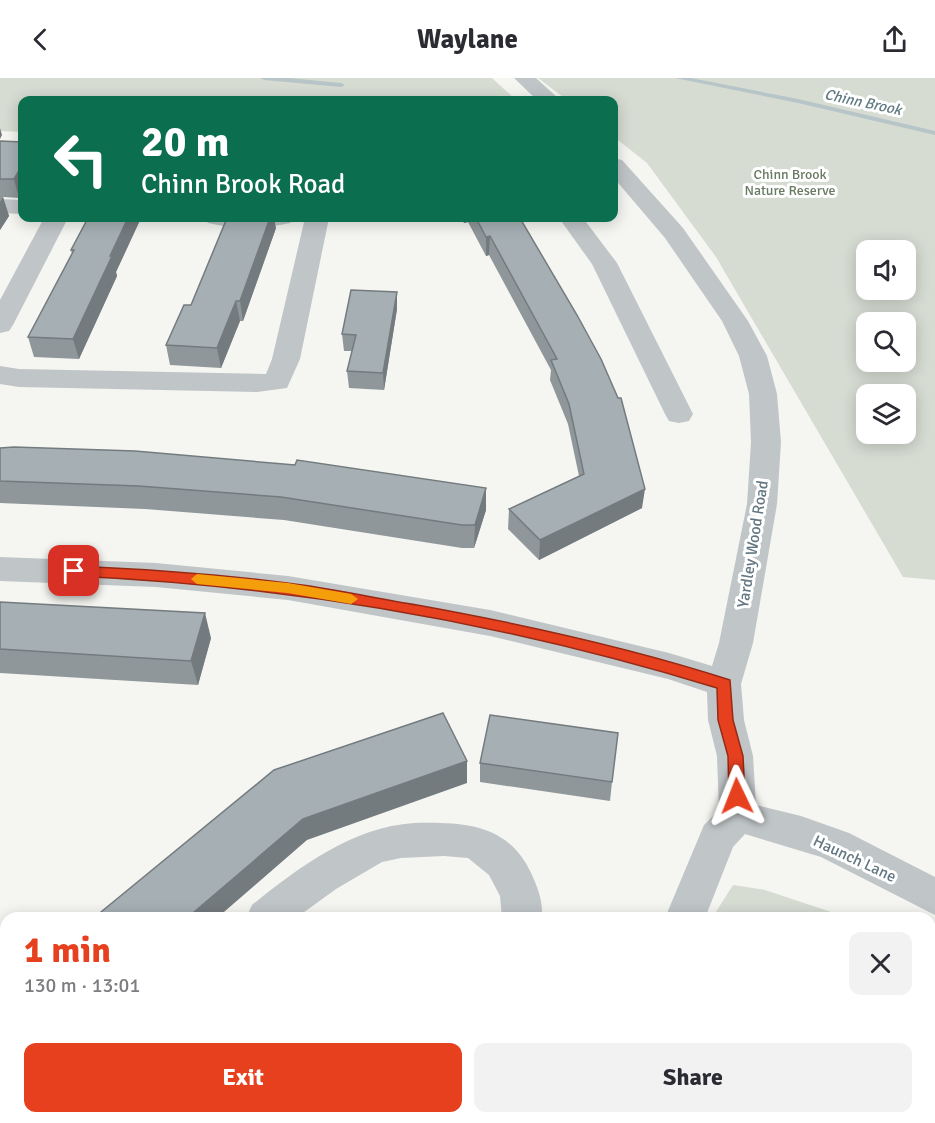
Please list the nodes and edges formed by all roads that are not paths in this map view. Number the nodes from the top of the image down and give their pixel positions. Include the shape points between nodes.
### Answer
1 (524, 78) edge
2 (544, 96) edge
3 (618, 170) edge
4 (0, 206) edge
5 (18, 207) edge
6 (54, 222) edge
7 (317, 222) edge
8 (574, 222) edge
9 (0, 325) edge
10 (0, 375) edge
11 (679, 414) dead end
12 (0, 569) edge
13 (724, 684) junction
14 (738, 816) junction
15 (935, 897) edge
16 (275, 912) edge
17 (524, 912) edge
18 (687, 912) edge

1 - 2 street
3 - 13 street, Yardley Wood Road via 674,233 735,321 753,356 763,394 766,442 762,504
4 - 5 street
6 - 9 street
7 - 10 street via 286,359 277,382
8 - 11 street via 604,263
12 - 13 street via 156,575 288,588 490,623 648,661
13 - 14 street, Yardley Wood Road via 726,720 735,756
14 - 15 street, Haunch Lane via 835,845
14 - 18 street via 718,837
16 - 17 street via 347,861 383,844 458,838 482,845 513,874

